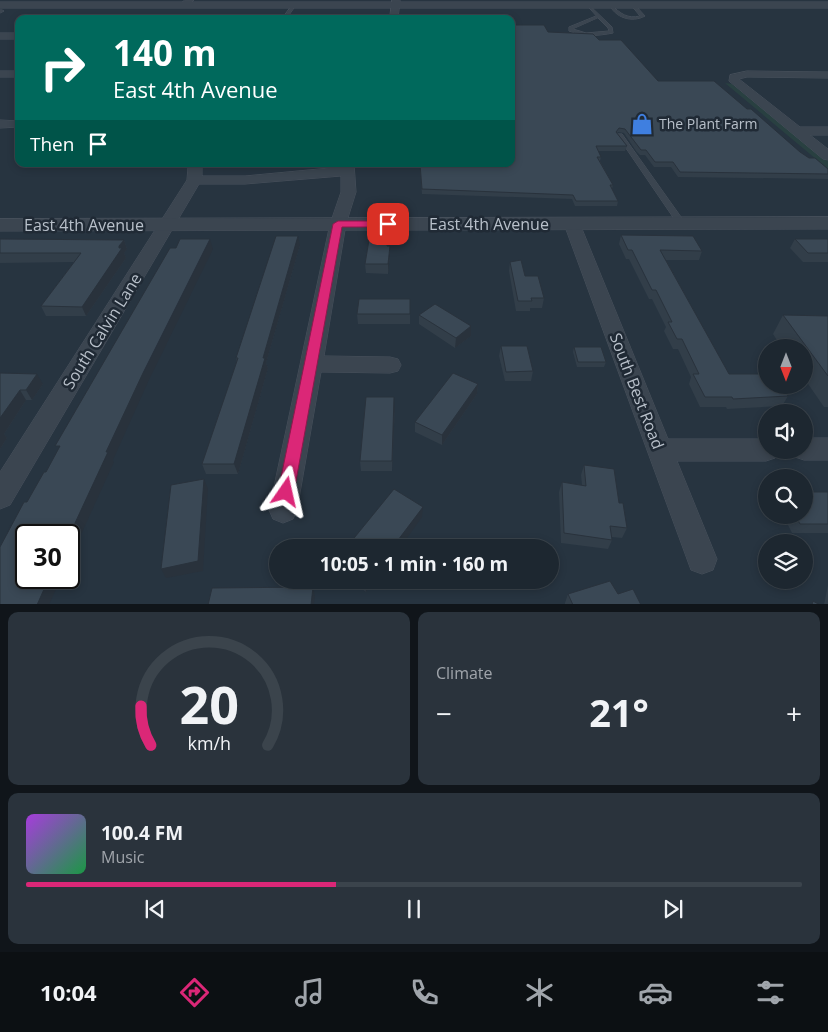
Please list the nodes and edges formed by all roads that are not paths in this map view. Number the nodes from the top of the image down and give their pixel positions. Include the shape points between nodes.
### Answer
1 (47, 0) edge
2 (396, 2) edge
3 (489, 2) edge
4 (187, 3) edge
5 (291, 3) edge
6 (588, 3) edge
7 (696, 3) edge
8 (36, 5) junction
9 (610, 5) junction
10 (633, 5) junction
11 (828, 5) edge
12 (394, 15) edge
13 (1, 16) edge
14 (598, 17) junction
15 (0, 36) edge
16 (15, 36) edge
17 (0, 74) edge
18 (15, 74) edge
19 (828, 75) edge
20 (0, 124) edge
21 (15, 124) edge
22 (795, 131) junction
23 (828, 131) edge
24 (620, 135) edge
25 (828, 156) edge
26 (195, 167) edge
27 (347, 167) edge
28 (194, 180) junction
29 (828, 223) edge
30 (338, 224) junction
31 (572, 224) junction
32 (682, 224) junction
33 (0, 225) edge
34 (167, 225) junction
35 (311, 364) junction
36 (390, 365) dead end
37 (828, 449) edge
38 (660, 450) junction
39 (758, 450) edge
40 (813, 450) edge
41 (0, 496) edge
42 (283, 510) dead end
43 (702, 559) dead end

1 - 8 street
2 - 3 street
2 - 5 street
2 - 12 street
3 - 6 street
4 - 5 street
4 - 8 street
6 - 9 street
6 - 14 lane
7 - 10 street
7 - 11 street
8 - 13 street
8 - 13 street
9 - 10 street
9 - 10 lane via 622,18 643,16
14 - 14 lane via 612,32 584,35 571,30 575,25
15 - 16 street
17 - 18 street
19 - 22 street via 734,76 734,81
20 - 21 street
22 - 23 street
22 - 25 street
24 - 32 lane
26 - 28 street
27 - 28 street via 245,180
27 - 30 street via 350,186
28 - 34 street, South Calvin Lane
29 - 32 street, East 4th Avenue
30 - 31 street, East 4th Avenue
30 - 34 street, East 4th Avenue
30 - 35 street
31 - 32 street, East 4th Avenue
31 - 38 street, South Best Road
33 - 34 street, East 4th Avenue
34 - 41 street, South Calvin Lane
35 - 36 street
35 - 42 street
37 - 40 street
38 - 39 street
38 - 43 street, South Best Road

